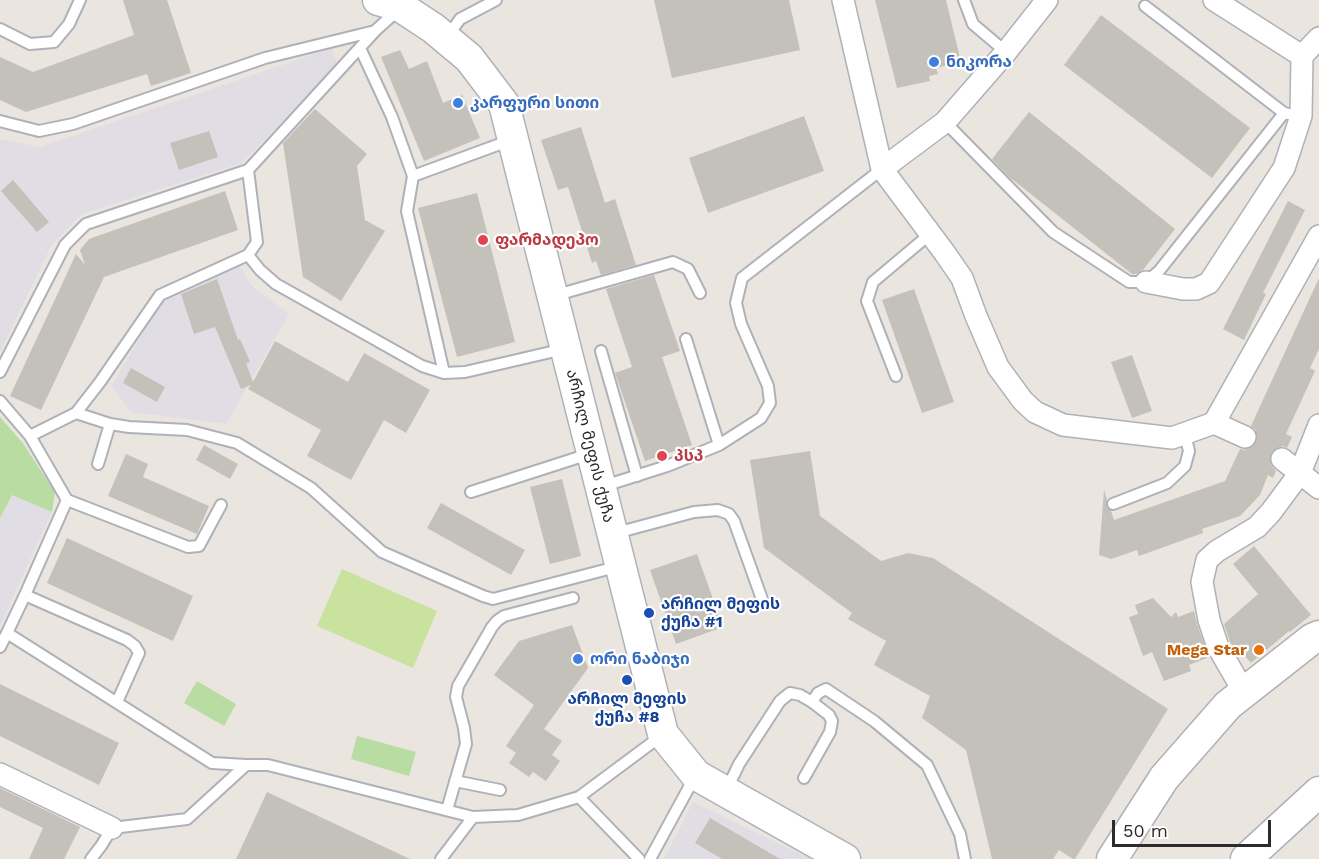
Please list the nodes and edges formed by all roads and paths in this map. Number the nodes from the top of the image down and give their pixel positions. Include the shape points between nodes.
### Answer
1 (80, 0) edge
2 (496, 0) edge
3 (843, 0) edge
4 (964, 0) edge
5 (1047, 0) edge
6 (1214, 0) edge
7 (390, 4) edge
8 (1145, 6) dead end
9 (0, 29) edge
10 (376, 30) junction
11 (1319, 38) edge
12 (446, 39) junction
13 (360, 48) junction
14 (1006, 52) junction
15 (1302, 56) junction
16 (1292, 114) junction
17 (0, 121) edge
18 (945, 122) junction
19 (513, 140) junction
20 (882, 169) junction
21 (248, 170) junction
22 (413, 176) junction
23 (930, 234) junction
24 (1319, 236) edge
25 (248, 255) junction
26 (1146, 282) junction
27 (700, 292) dead end
28 (553, 296) junction
29 (686, 339) dead end
30 (565, 349) junction
31 (601, 351) dead end
32 (0, 372) edge
33 (444, 373) junction
34 (896, 376) dead end
35 (0, 401) edge
36 (76, 413) junction
37 (1214, 423) junction
38 (110, 424) junction
39 (1319, 425) edge
40 (1185, 434) junction
41 (30, 436) junction
42 (1245, 438) tunnel mouth
43 (719, 445) junction
44 (592, 453) junction
45 (1282, 459) tunnel mouth
46 (98, 464) dead end
47 (1300, 473) junction
48 (637, 476) junction
49 (601, 487) junction
50 (1319, 489) edge
51 (471, 492) dead end
52 (67, 500) junction
53 (1113, 504) dead end
54 (221, 505) dead end
55 (612, 534) junction
56 (620, 566) junction
57 (26, 595) junction
58 (573, 598) dead end
59 (763, 602) dead end
60 (7, 633) junction
61 (1319, 636) edge
62 (0, 647) edge
63 (1244, 692) junction
64 (117, 702) junction
65 (812, 702) junction
66 (663, 734) junction
67 (246, 765) junction
68 (0, 774) edge
69 (696, 775) junction
70 (804, 778) dead end
71 (455, 781) junction
72 (500, 790) dead end
73 (726, 792) junction
74 (1319, 792) edge
75 (579, 796) junction
76 (447, 810) junction
77 (473, 816) junction
78 (111, 828) junction
79 (441, 858) edge
80 (91, 859) edge
81 (639, 859) edge
82 (650, 859) edge
83 (845, 859) edge
84 (965, 859) edge
85 (1112, 859) edge
86 (1246, 859) edge

1 - 9 lane via 69,24 54,42 30,44
2 - 12 lane via 460,19
3 - 20 street
4 - 14 lane via 974,24
5 - 14 street
6 - 15 street
7 - 10 lane
7 - 12 street, არჩილ მეფის ქუჩა
8 - 16 lane
10 - 13 lane
10 - 17 lane via 265,58 74,124 39,131
11 - 15 street
12 - 19 street, არჩილ მეფის ქუჩა via 469,58 504,104
13 - 21 lane
13 - 22 lane via 392,117
14 - 18 street
15 - 16 street
16 - 26 lane
16 - 26 street via 1284,168 1209,283 1183,289
18 - 20 street
18 - 26 lane via 1053,232 1129,282
19 - 22 lane
19 - 28 street, არჩილ მეფის ქუჩა
20 - 23 street
20 - 43 lane via 742,278 736,303 768,386 770,403 761,418
21 - 25 lane via 257,242
21 - 32 lane via 86,224 64,245
22 - 33 lane via 407,211
23 - 34 lane via 873,282 867,301
23 - 40 street via 962,278 998,367 1035,412 1063,425 1172,438
24 - 37 street
25 - 33 lane via 276,284 422,366
25 - 36 lane via 160,296
27 - 28 lane via 688,269 673,262
28 - 30 street, არჩილ მეფის ქუჩა
29 - 43 lane
30 - 33 lane via 465,372
30 - 44 street, არჩილ მეფის ქუჩა
31 - 48 lane
35 - 41 lane
36 - 38 lane
36 - 41 lane
37 - 40 street
37 - 42 street
38 - 46 lane
38 - 56 lane via 187,430 237,443 311,488 382,552 493,599
39 - 47 street
40 - 53 lane via 1189,451 1185,466 1167,483
41 - 52 lane
43 - 48 lane
44 - 49 street, არჩილ მეფის ქუჩა
44 - 51 lane
45 - 47 street
47 - 50 street
47 - 63 street via 1263,521 1217,551 1207,560 1204,571 1202,582 1209,620 1218,647
48 - 49 lane
49 - 55 street, არჩილ მეფის ქუჩა
52 - 54 lane via 188,547 199,546
52 - 57 lane
55 - 56 street, არჩილ მეფის ქუჩა
55 - 59 lane via 694,512 718,510 729,514
56 - 66 street, არჩილ მეფის ქუჩა
57 - 60 lane
57 - 64 lane via 135,646 139,653
58 - 71 lane via 504,616 492,627 458,686 456,697 466,744
60 - 62 lane
60 - 64 lane
61 - 63 street
63 - 85 street via 1164,778
64 - 67 lane via 212,763
65 - 70 lane via 830,716 832,727
65 - 73 lane via 794,693 784,697 739,764
65 - 84 lane via 826,689 874,721 927,765 960,834
66 - 69 street, არჩილ მეფის ქუჩა
66 - 75 lane
67 - 76 lane via 268,765
67 - 78 lane via 187,819
68 - 78 street
69 - 73 street, არჩილ მეფის ქუჩა
69 - 82 lane
71 - 72 lane
71 - 76 lane
73 - 83 street, არჩილ მეფის ქუჩა
74 - 86 street
75 - 77 lane via 518,815
75 - 81 lane
76 - 77 lane
77 - 79 lane
78 - 80 lane

